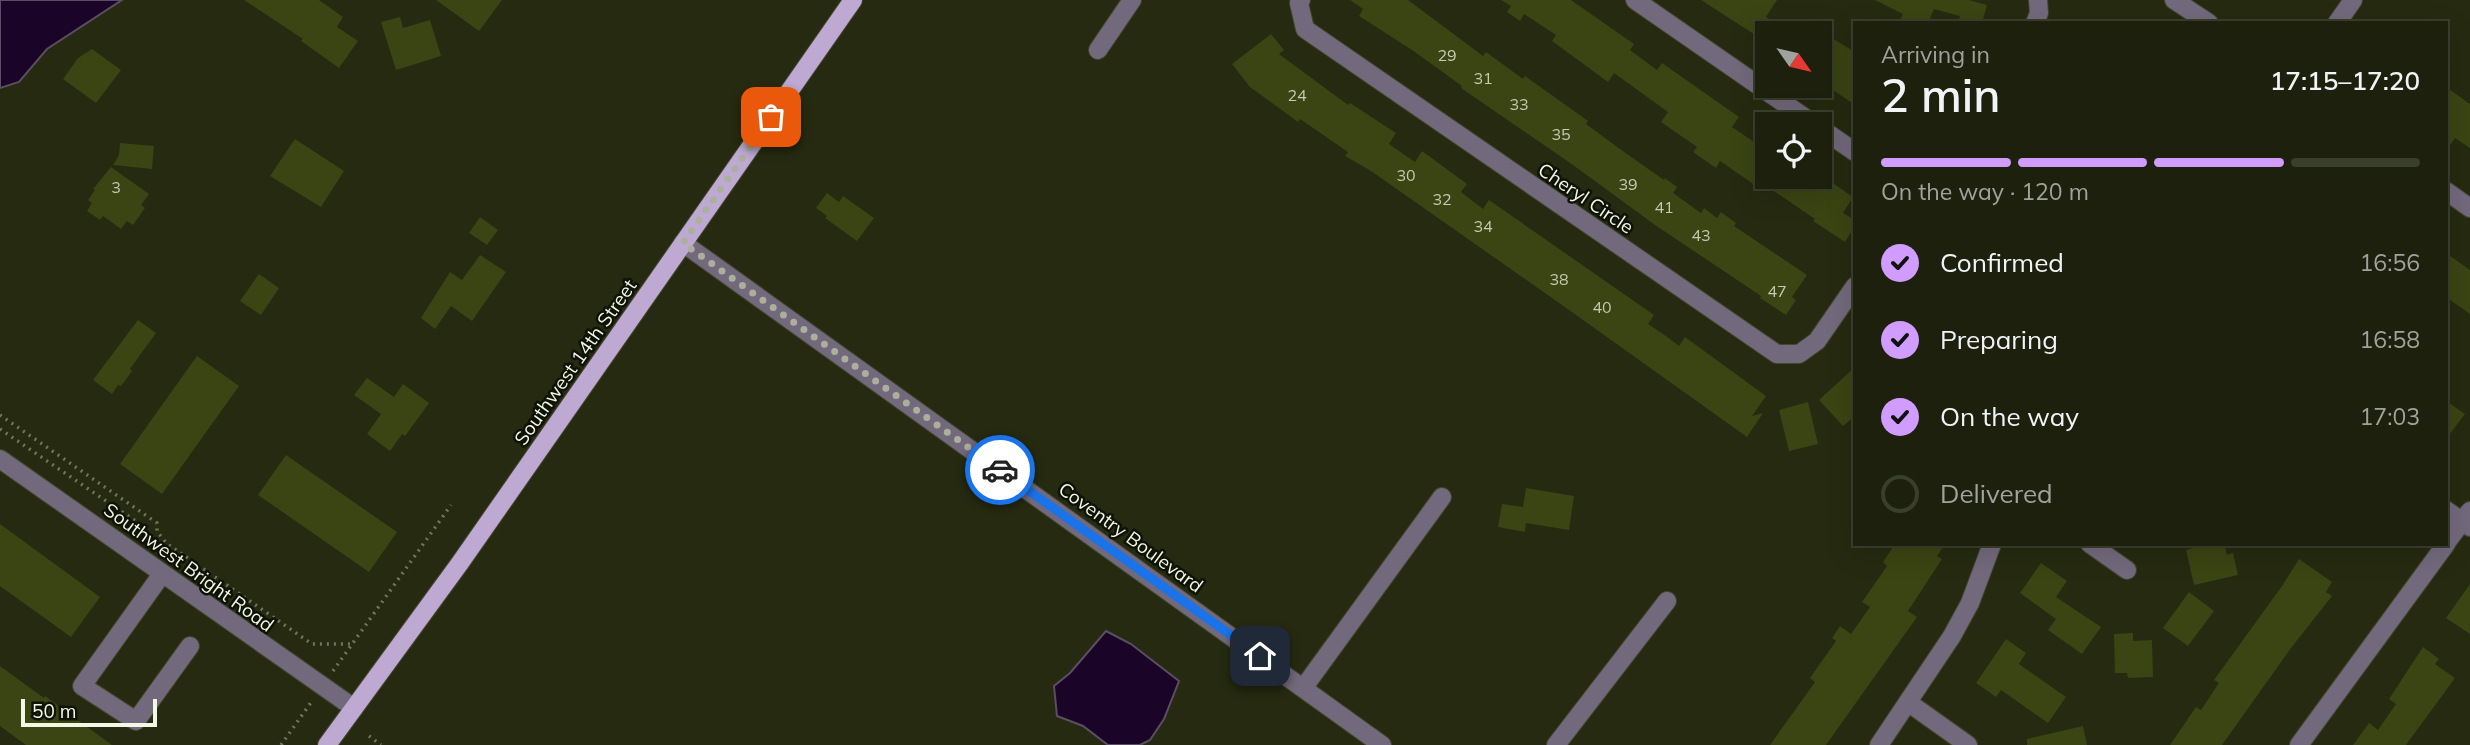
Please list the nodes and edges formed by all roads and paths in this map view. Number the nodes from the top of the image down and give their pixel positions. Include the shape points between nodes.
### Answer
1 (853, 0) edge
2 (1132, 0) edge
3 (1301, 0) edge
4 (1635, 0) edge
5 (2038, 0) edge
6 (2174, 0) edge
7 (2353, 0) edge
8 (2036, 21) edge
9 (2206, 21) edge
10 (2338, 21) edge
11 (1098, 50) dead end
12 (1797, 112) edge
13 (1832, 136) edge
14 (1853, 151) edge
15 (2448, 192) edge
16 (2470, 208) edge
17 (683, 243) junction
18 (1853, 289) edge
19 (0, 415) edge
20 (0, 429) edge
21 (0, 458) edge
22 (1442, 496) dead end
23 (451, 505) dead end
24 (2448, 511) edge
25 (2467, 520) edge
26 (137, 522) dead end
27 (2448, 542) edge
28 (1991, 546) edge
29 (2093, 546) edge
30 (2445, 546) edge
31 (2127, 570) dead end
32 (162, 575) junction
33 (1667, 601) dead end
34 (352, 644) junction
35 (190, 646) dead end
36 (331, 674) dead end
37 (1304, 687) junction
38 (312, 701) dead end
39 (1909, 703) junction
40 (354, 708) junction
41 (369, 736) dead end
42 (281, 745) edge
43 (327, 745) edge
44 (381, 745) edge
45 (1382, 745) edge
46 (1556, 745) edge
47 (1879, 745) edge
48 (1968, 745) edge
49 (2300, 745) edge

1 - 17 main road, Southwest 14th Street
2 - 11 street
3 - 18 street, Cheryl Circle via 1305,29 1777,354 1799,354 1817,341
4 - 12 street
5 - 8 street
6 - 9 street
7 - 10 street
13 - 14 street
15 - 16 street
17 - 37 street, Coventry Boulevard
17 - 40 main road, Southwest 14th Street
19 - 34 path via 157,523 166,544 312,644
20 - 26 path
21 - 32 street, Southwest Bright Road
22 - 37 street
23 - 34 path
24 - 25 street
25 - 27 street
28 - 39 street via 1970,603
29 - 31 street
30 - 49 street
32 - 35 street via 82,686 136,721
32 - 40 street, Southwest Bright Road
33 - 46 street
34 - 36 path
37 - 45 street, Coventry Boulevard
38 - 42 path
39 - 47 street
39 - 48 street
40 - 43 main road, Southwest 14th Street
41 - 44 path

